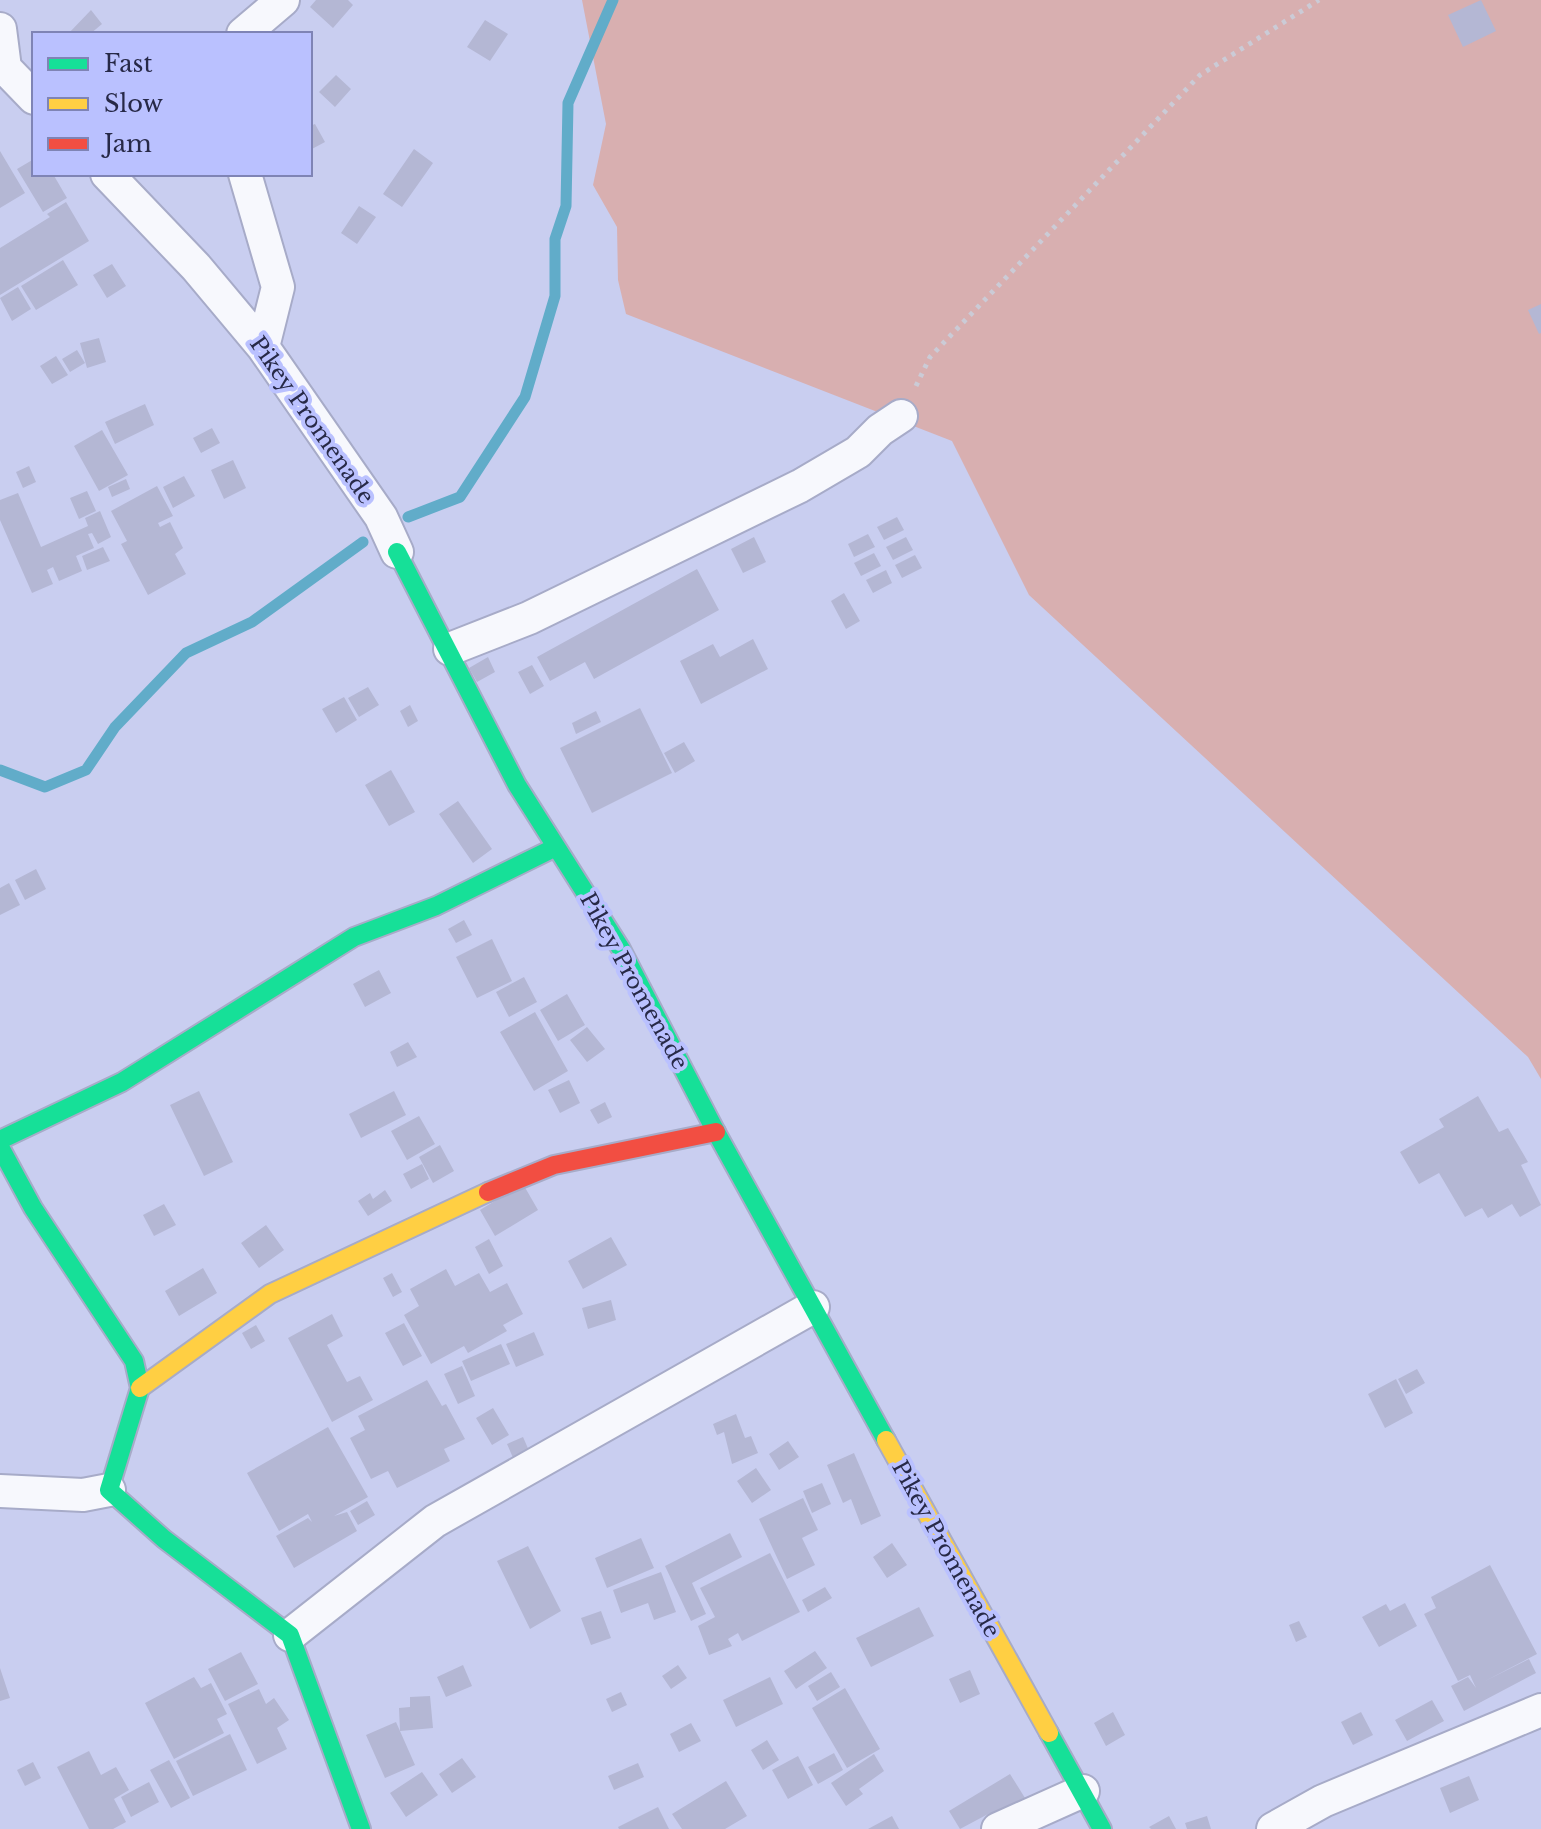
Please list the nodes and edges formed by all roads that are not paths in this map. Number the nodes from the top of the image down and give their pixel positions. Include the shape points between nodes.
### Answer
1 (283, 0) edge
2 (0, 29) edge
3 (245, 32) edge
4 (2, 68) edge
5 (32, 96) edge
6 (109, 176) edge
7 (246, 176) edge
8 (263, 347) junction
9 (901, 416) road end
10 (397, 552) joint
11 (450, 649) junction
12 (556, 847) junction
13 (716, 1132) junction
14 (0, 1140) edge
15 (0, 1147) edge
16 (813, 1307) junction
17 (140, 1388) junction
18 (109, 1490) junction
19 (0, 1491) edge
20 (290, 1635) junction
21 (1541, 1710) edge
22 (1083, 1791) junction
23 (361, 1829) edge
24 (998, 1829) edge
25 (1102, 1829) edge
26 (1273, 1829) edge

1 - 3 street
2 - 4 street
4 - 5 street
6 - 8 street, Pikey Promenade
7 - 8 street via 278,287
8 - 10 street, Pikey Promenade via 381,517
9 - 11 street via 858,452 800,486 529,618
10 - 11 street, Pikey Promenade
11 - 12 street, Pikey Promenade via 517,785
12 - 13 street, Pikey Promenade via 621,949
12 - 14 street via 436,906 354,937 122,1082
13 - 16 street, Pikey Promenade
13 - 17 street via 554,1165 444,1210 270,1294
15 - 17 street via 33,1208 134,1361
16 - 20 street via 435,1521
16 - 22 street, Pikey Promenade
17 - 18 street
18 - 19 street via 83,1495
18 - 20 street
20 - 23 street
21 - 26 street via 1323,1801
22 - 24 street
22 - 25 street, Pikey Promenade

